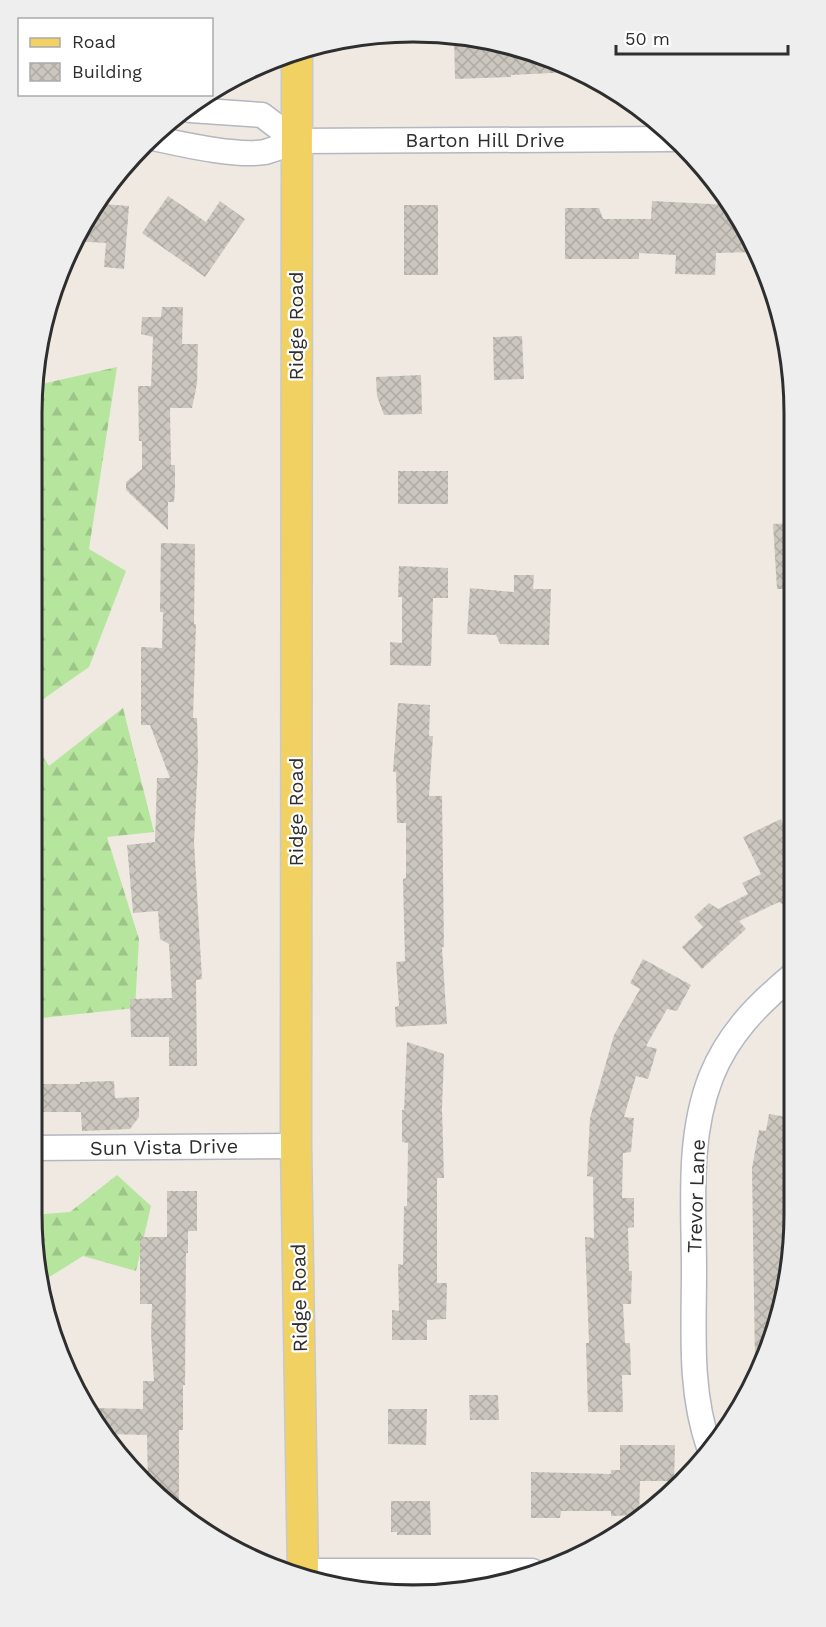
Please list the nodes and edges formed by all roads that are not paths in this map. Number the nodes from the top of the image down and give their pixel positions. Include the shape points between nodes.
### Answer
1 (297, 61) edge
2 (199, 111) edge
3 (663, 139) edge
4 (162, 140) edge
5 (296, 141) junction
6 (784, 983) edge
7 (296, 1146) junction
8 (42, 1148) edge
9 (707, 1440) edge
10 (303, 1568) edge
11 (512, 1571) edge
12 (317, 1572) edge

1 - 5 main road, Ridge Road
2 - 5 street via 262,116
3 - 5 street, Barton Hill Drive
4 - 5 street, Barton Hill Drive via 240,152 263,152
5 - 7 main road, Ridge Road
6 - 9 street, Trevor Lane via 741,1024 725,1049 711,1077 699,1118 693,1158 694,1379
7 - 8 street, Sun Vista Drive
7 - 10 main road, Ridge Road
11 - 12 street

